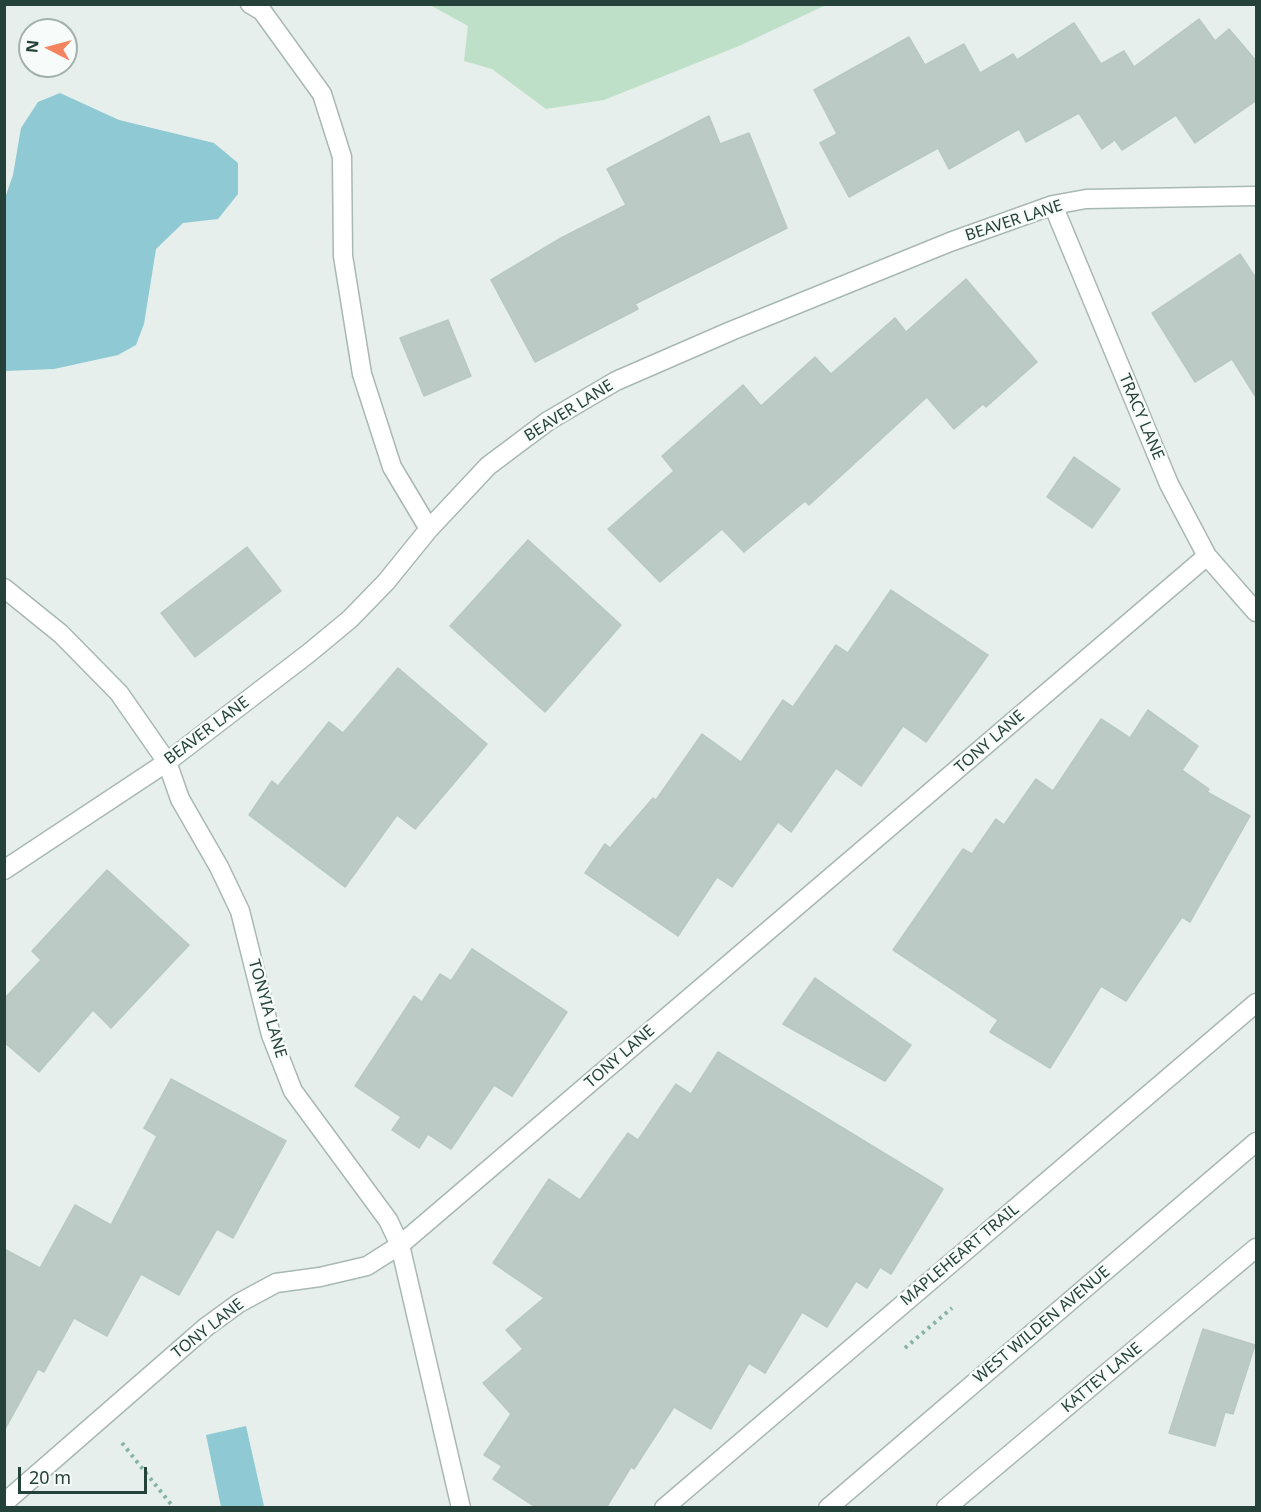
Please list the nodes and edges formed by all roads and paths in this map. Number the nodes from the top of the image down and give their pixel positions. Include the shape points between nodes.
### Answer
1 (250, 4) edge
2 (1257, 196) edge
3 (1053, 206) junction
4 (429, 529) junction
5 (1207, 556) junction
6 (4, 588) edge
7 (1257, 612) edge
8 (166, 762) junction
9 (4, 870) edge
10 (1257, 1003) edge
11 (1257, 1142) edge
12 (400, 1245) junction
13 (1257, 1248) edge
14 (101, 1418) junction
15 (4, 1503) edge
16 (174, 1508) edge
17 (462, 1508) edge
18 (664, 1508) edge
19 (828, 1508) edge
20 (946, 1508) edge

1 - 4 street via 262,11 322,94 342,157 343,256 362,374 392,467
2 - 3 street, BEAVER LANE via 1086,199
3 - 4 street, BEAVER LANE via 950,242 616,381 548,421 488,466
3 - 5 street, TRACY LANE via 1168,484
4 - 8 street, BEAVER LANE via 350,619
5 - 7 street, TRACY LANE
5 - 12 street, TONY LANE
6 - 8 street, TONYIA LANE via 61,634 119,693
8 - 9 street, BEAVER LANE
8 - 12 street, TONYIA LANE via 180,799 240,911 272,1035 293,1091 388,1220
10 - 18 street, MAPLEHEART TRAIL
11 - 19 street, WEST WILDEN AVENUE
12 - 14 street, TONY LANE via 367,1266 276,1283 239,1303
12 - 17 street, TONYIA LANE
13 - 20 street, KATTEY LANE
14 - 15 street, TONY LANE
14 - 16 path

